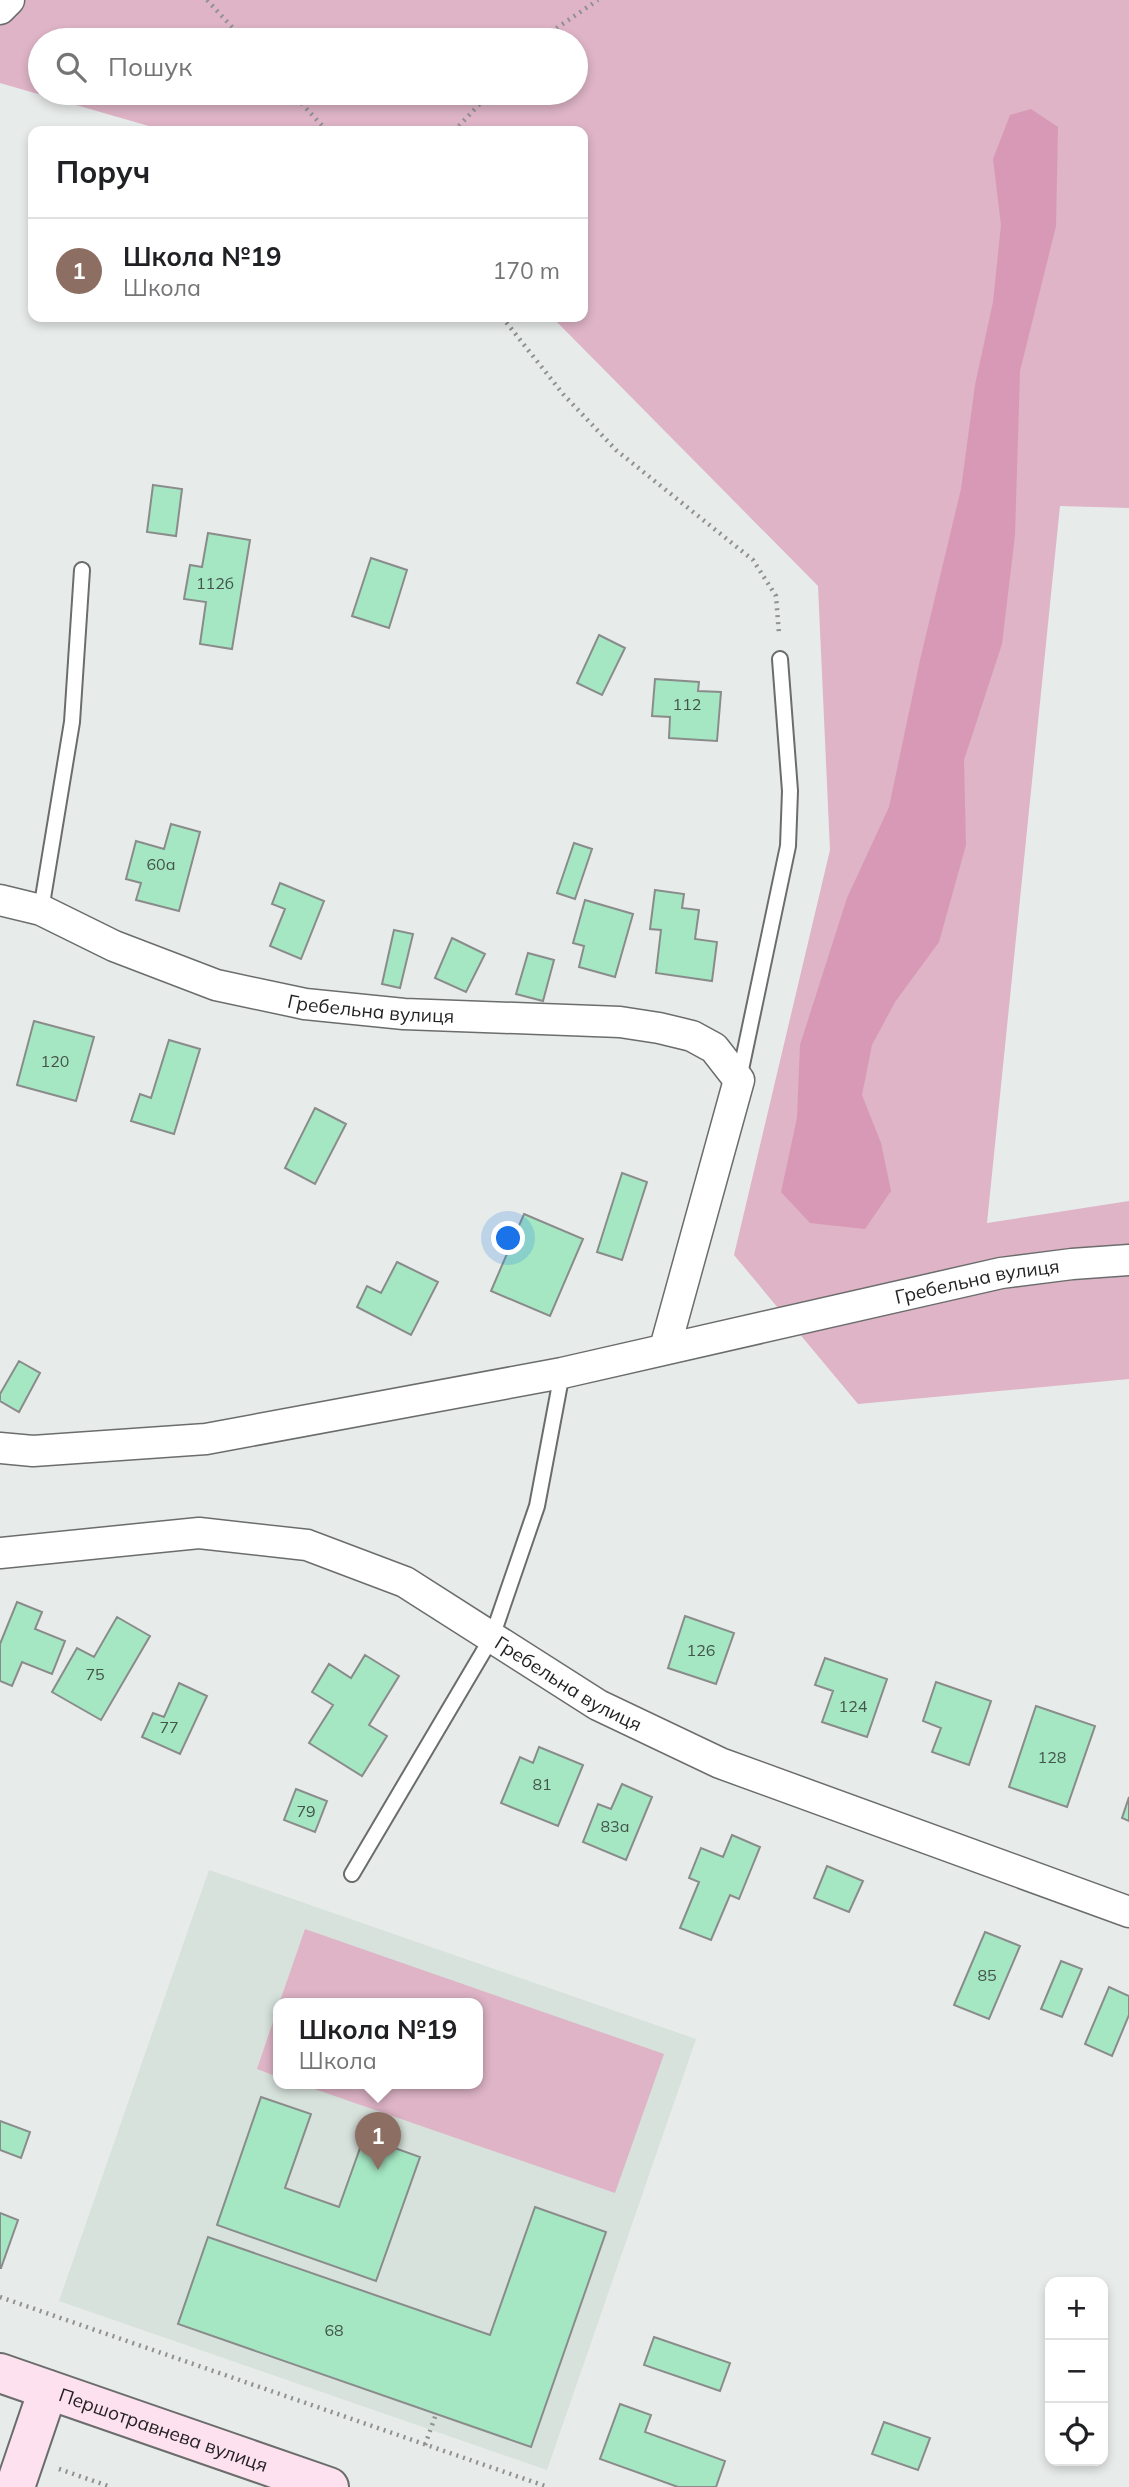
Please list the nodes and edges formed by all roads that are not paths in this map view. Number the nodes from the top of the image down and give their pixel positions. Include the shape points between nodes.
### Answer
1 (9, 0) edge
2 (0, 9) edge
3 (82, 570) dead end
4 (780, 659) road end
5 (0, 900) edge
6 (41, 910) junction
7 (738, 1080) junction
8 (1129, 1260) edge
9 (665, 1348) junction
10 (562, 1373) junction
11 (0, 1448) edge
12 (0, 1553) edge
13 (492, 1637) junction
14 (352, 1874) dead end
15 (1129, 1912) edge
16 (0, 2373) edge
17 (48, 2390) junction
18 (15, 2487) edge
19 (329, 2487) edge

1 - 2 street
3 - 6 lane via 72,722
4 - 7 lane via 790,791 788,846
5 - 6 street, Гребельна вулиця
6 - 7 street, Гребельна вулиця via 114,946 216,985 305,1004 404,1014 620,1021 660,1028 692,1036 714,1048
7 - 9 street
8 - 9 street, Гребельна вулиця via 1001,1273
9 - 10 street, Гребельна вулиця
10 - 11 street, Гребельна вулиця via 206,1439 33,1451
10 - 13 lane via 537,1506
12 - 13 street, Гребельна вулиця via 199,1533 307,1545 405,1582
13 - 14 lane
13 - 15 street, Гребельна вулиця via 598,1705 720,1763
16 - 17 street, Першотравнева вулиця
17 - 18 street
17 - 19 street, Першотравнева вулиця

